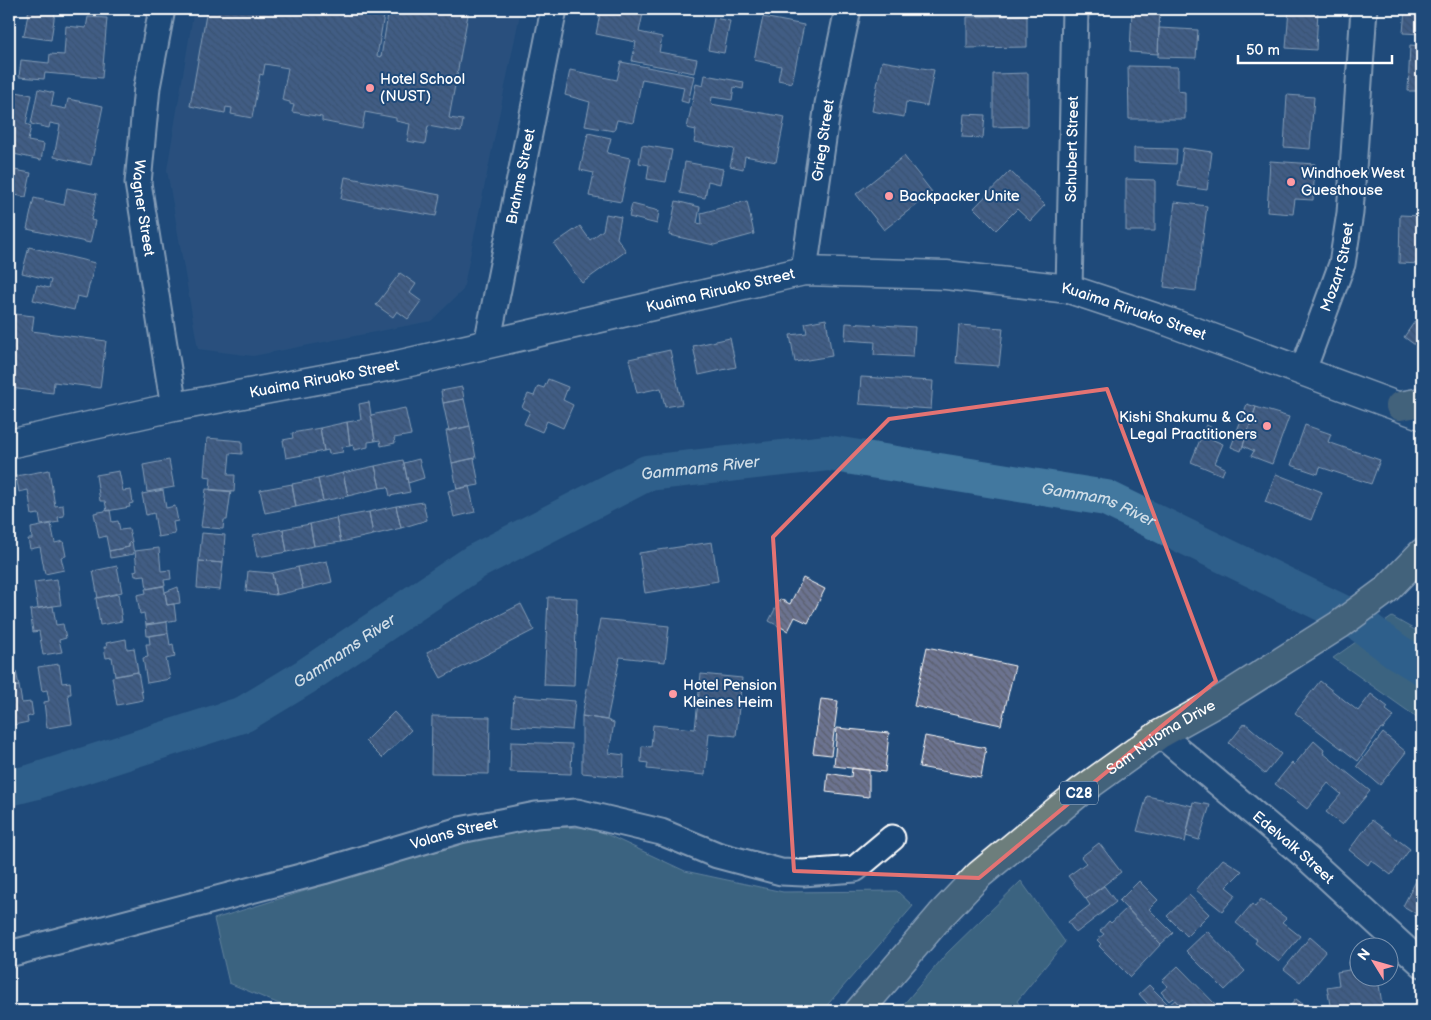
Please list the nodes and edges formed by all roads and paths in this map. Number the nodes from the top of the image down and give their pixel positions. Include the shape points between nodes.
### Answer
1 (162, 9) edge
2 (554, 9) edge
3 (848, 9) edge
4 (1075, 9) edge
5 (1364, 9) edge
6 (804, 271) junction
7 (1069, 289) junction
8 (487, 344) junction
9 (1303, 370) junction
10 (174, 407) junction
11 (1415, 408) edge
12 (9, 444) edge
13 (1422, 553) edge
14 (1160, 734) junction
15 (892, 838) dead end
16 (9, 954) edge
17 (1422, 964) edge
18 (859, 1011) edge

1 - 10 street, Wagner Street via 147,87 138,183
2 - 8 street, Brahms Street
3 - 6 street, Grieg Street via 828,104
4 - 7 street, Schubert Street
5 - 9 street, Mozart Street via 1348,230 1342,264
6 - 7 street, Kuaima Riruako Street via 946,275
6 - 8 street, Kuaima Riruako Street
7 - 9 street, Kuaima Riruako Street
8 - 10 street, Kuaima Riruako Street via 397,365
9 - 11 street, Kuaima Riruako Street
10 - 12 street, Kuaima Riruako Street
13 - 14 highway, Sam Nujoma Drive / C28 via 1385,592 1339,625 1221,700
14 - 17 street, Edelvalk Street via 1307,858
14 - 18 highway, Sam Nujoma Drive / C28 via 1082,791 979,875 941,914
15 - 16 street, Volans Street via 855,869 781,872 717,855 661,832 577,812 536,815 460,830 323,871

